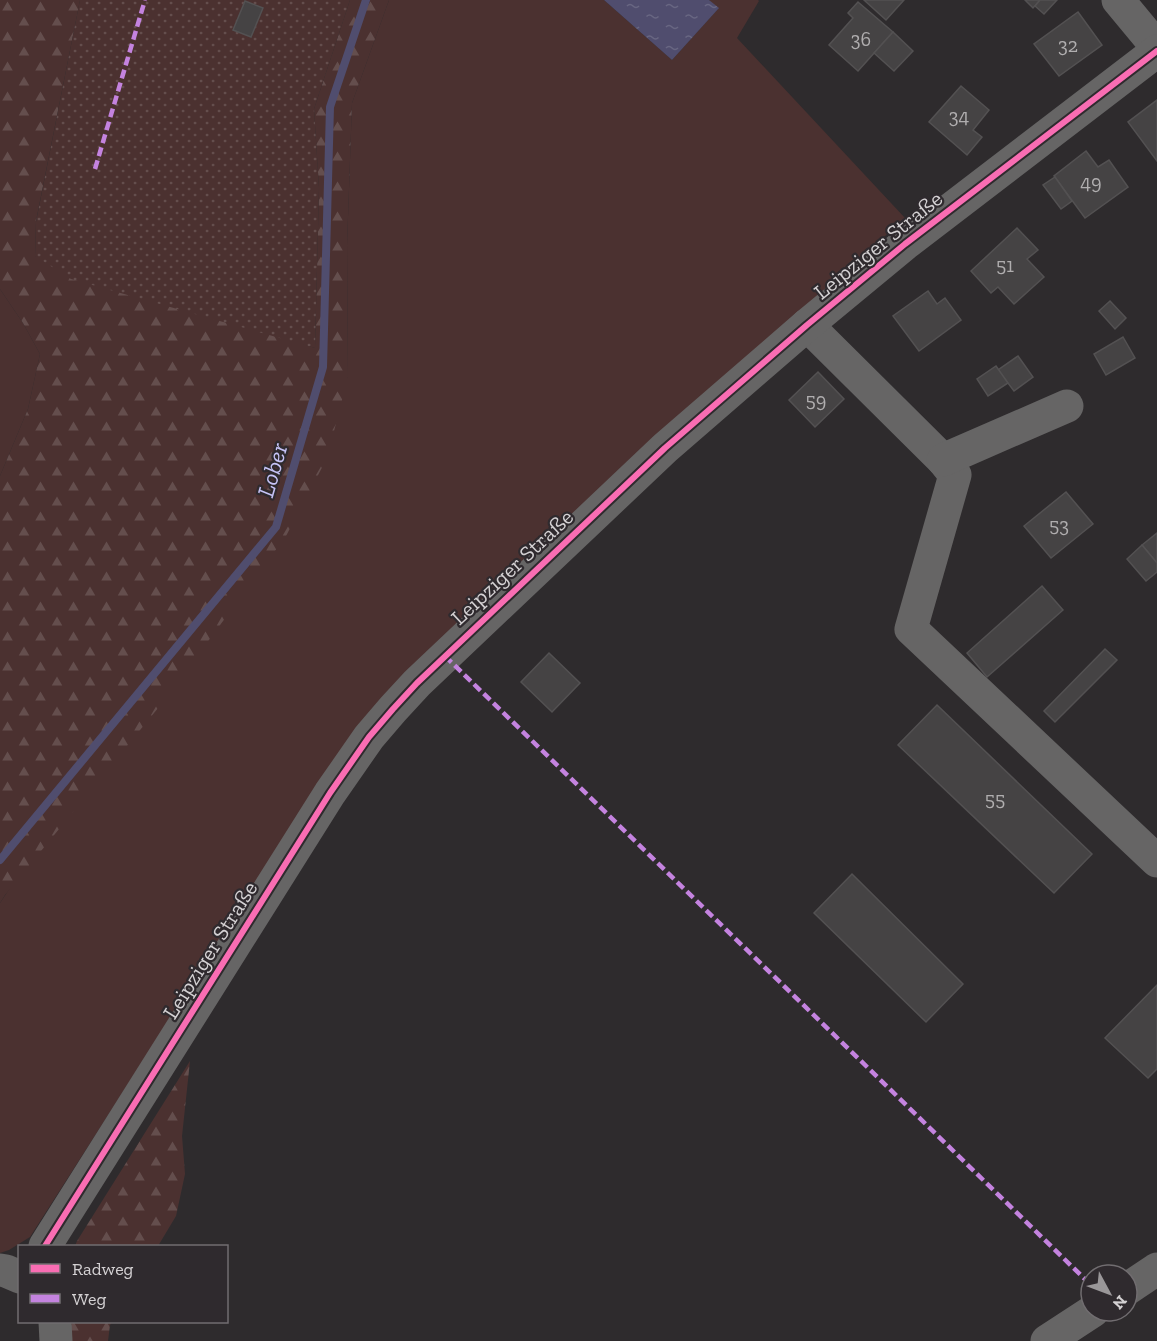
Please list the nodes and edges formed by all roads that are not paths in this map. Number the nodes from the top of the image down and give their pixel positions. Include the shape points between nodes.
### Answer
1 (1118, 0) edge
2 (1157, 49) edge
3 (807, 325) junction
4 (1067, 406) dead end
5 (943, 460) junction
6 (1157, 861) edge
7 (46, 1245) edge
8 (1157, 1269) edge
9 (0, 1270) edge
10 (18, 1275) edge
11 (1139, 1281) edge
12 (55, 1323) edge
13 (1088, 1323) edge
14 (56, 1341) edge
15 (1047, 1341) edge

1 - 2 street
2 - 3 street, Leipziger Straße
3 - 5 street
3 - 7 street, Leipziger Straße via 665,448 417,683 375,730 330,793
4 - 5 street
5 - 6 street via 955,475 911,629
8 - 11 street
9 - 10 street
12 - 14 street
13 - 15 street

